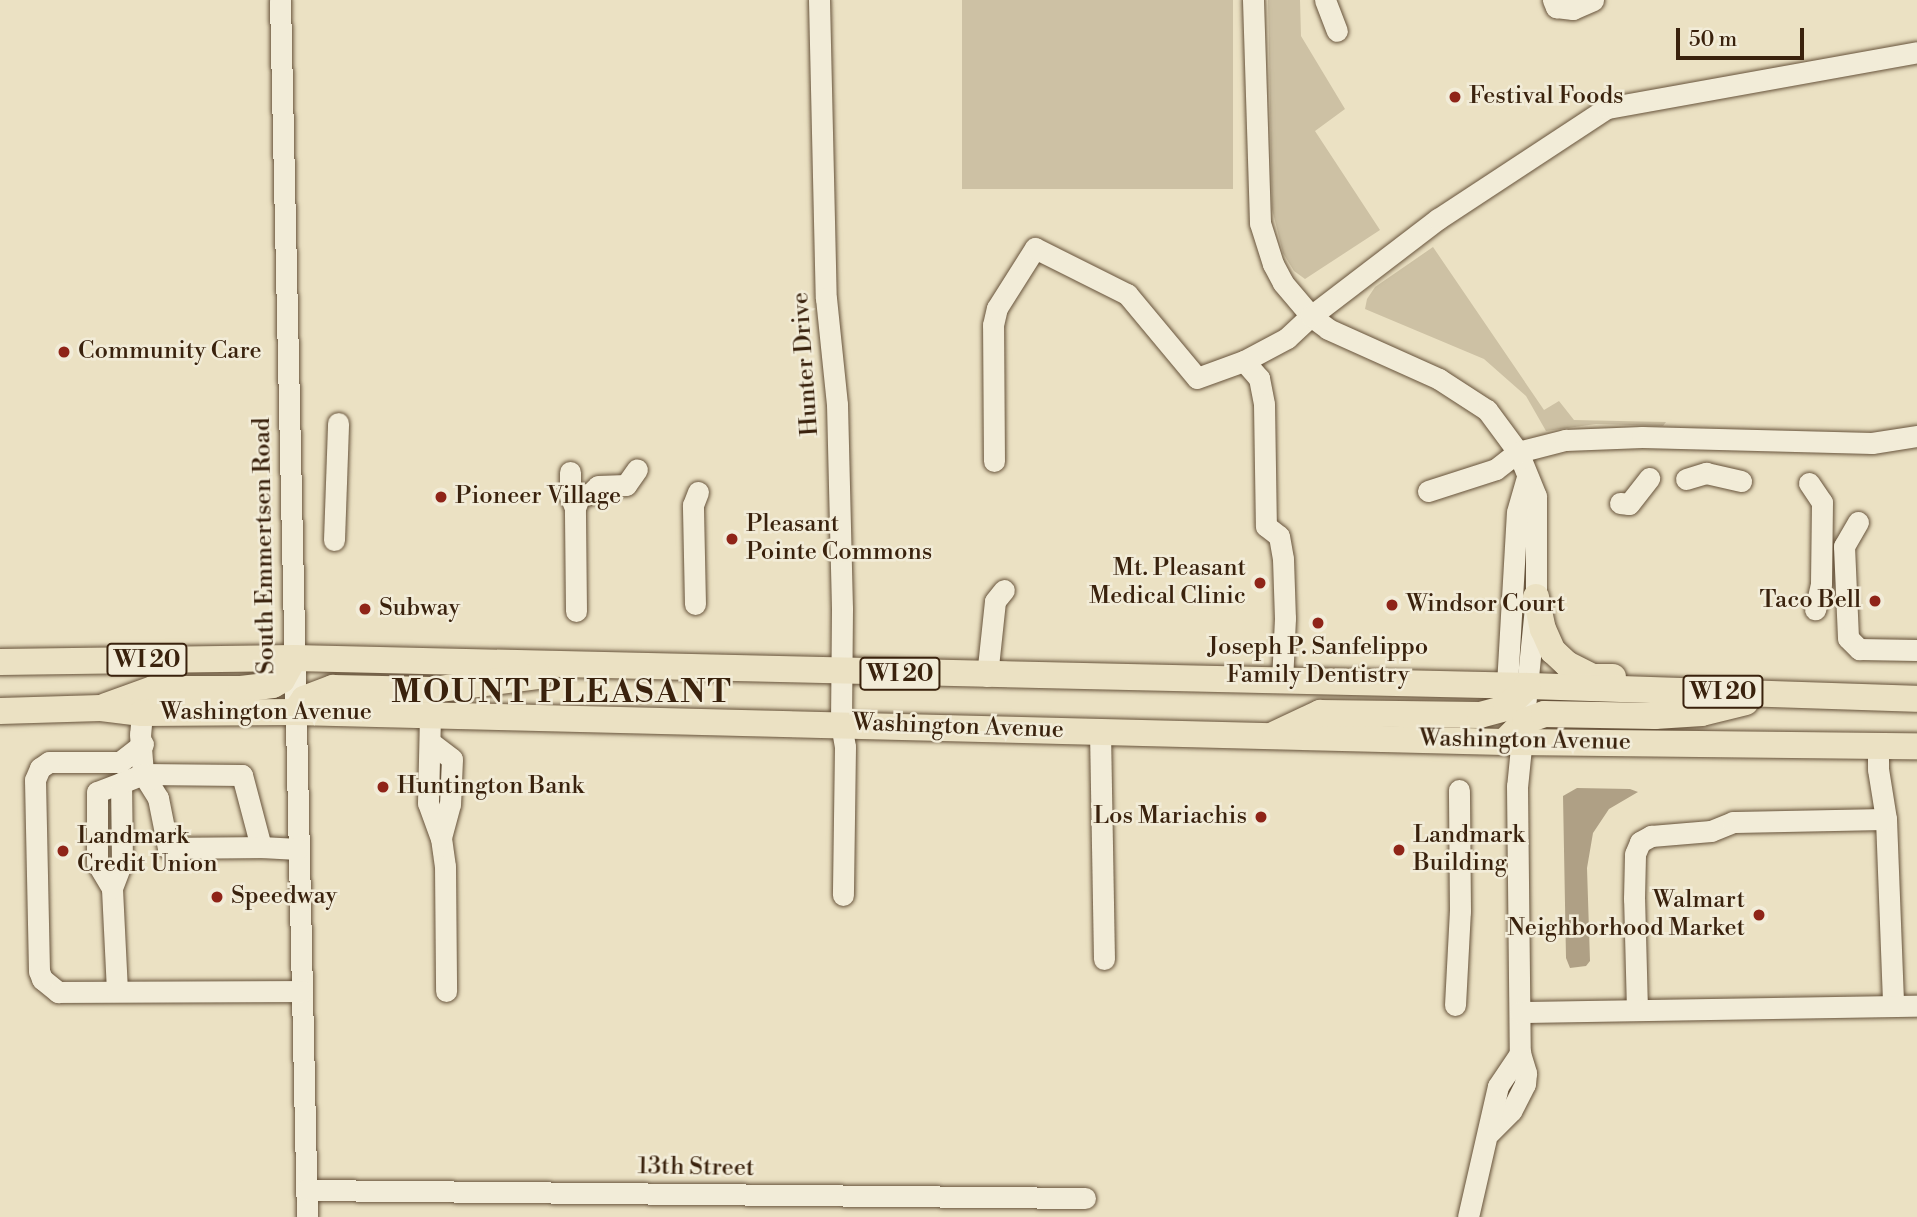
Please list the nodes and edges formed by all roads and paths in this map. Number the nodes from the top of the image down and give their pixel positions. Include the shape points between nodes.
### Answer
1 (280, 0) edge
2 (820, 0) edge
3 (1253, 0) edge
4 (1325, 0) edge
5 (1553, 0) edge
6 (1593, 0) edge
7 (1337, 31) dead end
8 (1917, 52) edge
9 (1311, 316) junction
10 (1244, 361) junction
11 (338, 423) dead end
12 (1917, 436) edge
13 (1708, 439) junction
14 (1517, 452) junction
15 (994, 461) dead end
16 (637, 469) dead end
17 (570, 471) dead end
18 (1527, 478) junction
19 (1649, 478) dead end
20 (1741, 481) dead end
21 (1809, 483) dead end
22 (1428, 491) dead end
23 (698, 492) dead end
24 (1620, 503) dead end
25 (575, 508) junction
26 (1858, 522) dead end
27 (334, 540) dead end
28 (1004, 590) dead end
29 (1536, 597) junction
30 (695, 604) dead end
31 (1815, 609) dead end
32 (576, 611) dead end
33 (1917, 650) edge
34 (294, 658) junction
35 (0, 662) edge
36 (589, 666) junction
37 (841, 673) junction
38 (987, 676) junction
39 (1282, 681) junction
40 (1780, 694) junction
41 (1917, 699) edge
42 (101, 708) junction
43 (0, 711) edge
44 (295, 712) junction
45 (142, 713) junction
46 (1515, 714) junction
47 (430, 715) junction
48 (841, 724) junction
49 (1100, 731) junction
50 (143, 744) junction
51 (1917, 746) edge
52 (1878, 748) junction
53 (143, 774) junction
54 (1460, 790) dead end
55 (1886, 819) junction
56 (261, 847) junction
57 (298, 849) junction
58 (843, 895) dead end
59 (1104, 958) dead end
60 (117, 991) junction
61 (302, 991) junction
62 (446, 991) dead end
63 (1893, 1004) junction
64 (1455, 1005) dead end
65 (1917, 1006) edge
66 (1637, 1010) junction
67 (1520, 1012) junction
68 (307, 1190) junction
69 (1085, 1198) dead end
70 (307, 1217) edge
71 (1468, 1217) edge

1 - 34 street, South Emmertsen Road
2 - 37 street, Hunter Drive via 827,298 837,404
3 - 9 street via 1260,223 1273,264
4 - 7 street
5 - 6 street via 1556,7 1573,9
8 - 9 street via 1606,108 1438,219
9 - 10 street via 1287,338
9 - 14 street via 1347,339 1466,394 1504,430
10 - 15 street via 1197,378 1127,294 1035,248 997,308 993,325
10 - 39 street via 1259,378 1264,404 1266,526 1279,536 1283,559
11 - 27 street
12 - 13 street via 1872,443
13 - 14 street via 1565,440
13 - 20 street via 1696,476
14 - 18 street
14 - 22 street via 1496,469
16 - 25 street via 626,485 598,486 590,495 580,495
17 - 25 street
18 - 29 street via 1536,496 1539,525
18 - 46 street via 1517,512
19 - 24 street via 1629,504
21 - 31 street via 1822,502 1821,584
23 - 30 street via 693,505
25 - 32 street
26 - 33 street via 1844,546 1847,638 1859,649
28 - 38 street via 995,601
29 - 40 main road via 1553,651 1593,677 1758,682
29 - 46 street
34 - 35 main road, Washington Avenue / WI 20
34 - 36 main road, Washington Avenue / WI 20
34 - 42 main road via 282,680 273,685 153,689
34 - 44 street, South Emmertsen Road
36 - 37 main road, Washington Avenue / WI 20
36 - 44 main road via 467,688 334,688 313,694
37 - 38 main road, Washington Avenue / WI 20
37 - 48 street, Hunter Drive
38 - 39 main road, Washington Avenue / WI 20
39 - 46 main road, Washington Avenue / WI 20
40 - 41 main road, Washington Avenue / WI 20
40 - 46 main road, Washington Avenue / WI 20
42 - 43 main road, Washington Avenue / WI 20
42 - 45 main road, Washington Avenue / WI 20
44 - 45 main road, Washington Avenue / WI 20
44 - 47 main road, Washington Avenue / WI 20
44 - 57 street, South Emmertsen Road
45 - 50 street
46 - 49 main road, Washington Avenue / WI 20 via 1274,734
46 - 52 main road, Washington Avenue / WI 20
46 - 67 street
47 - 48 main road, Washington Avenue / WI 20
47 - 62 street via 428,803 445,866
48 - 49 main road, Washington Avenue / WI 20
48 - 58 street, Hunter Drive via 845,747
49 - 59 street
50 - 53 street
50 - 60 street via 120,762 49,762 35,780 39,971 58,992
51 - 52 main road, Washington Avenue / WI 20
52 - 55 street
53 - 56 street via 158,798 168,848
53 - 56 street via 242,775
53 - 60 street via 97,792 97,863 112,888
54 - 64 street
55 - 63 street
55 - 66 street via 1733,822 1711,831 1651,836 1640,842 1634,865
56 - 57 street
57 - 61 street, South Emmertsen Road
60 - 61 street
61 - 68 street, South Emmertsen Road
63 - 65 street
63 - 66 street
66 - 67 street
67 - 71 street via 1525,1084 1511,1111 1490,1132
68 - 69 street, 13th Street
68 - 70 street, South Emmertsen Road

